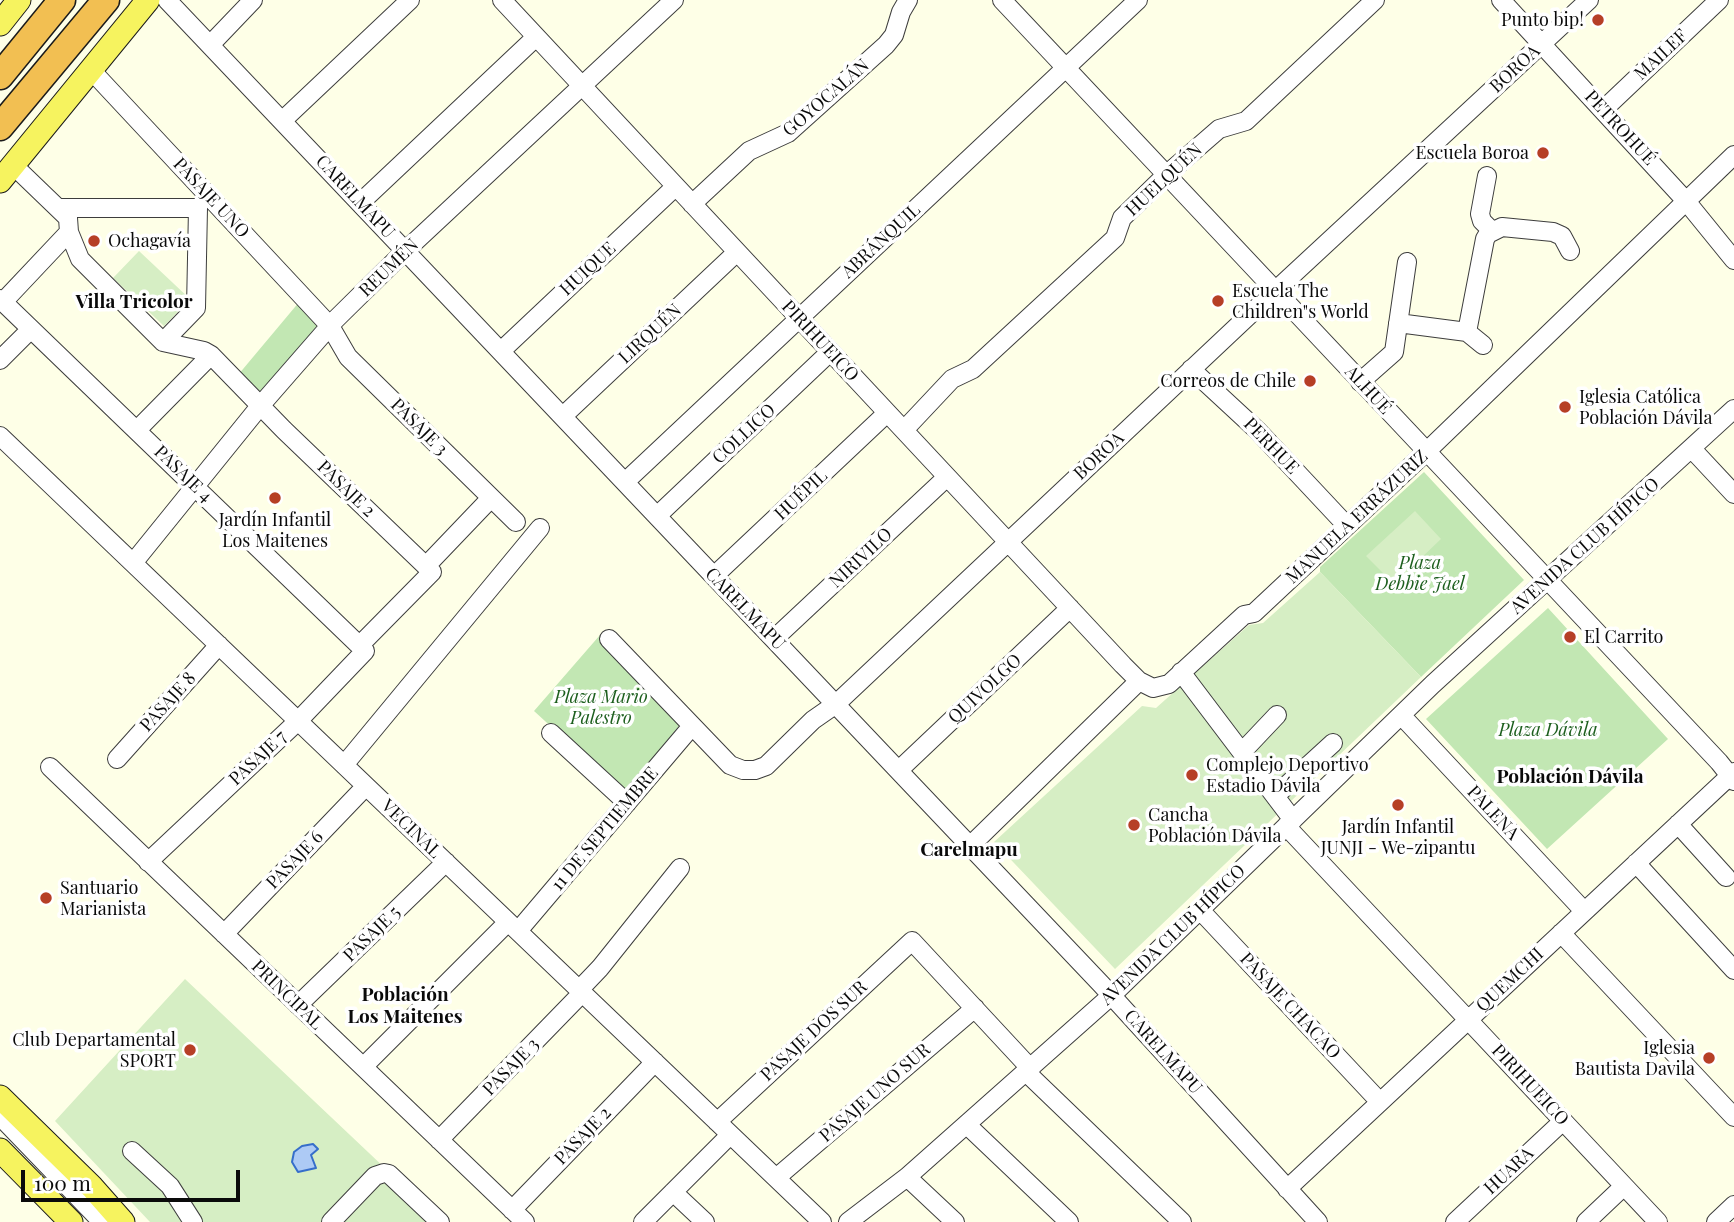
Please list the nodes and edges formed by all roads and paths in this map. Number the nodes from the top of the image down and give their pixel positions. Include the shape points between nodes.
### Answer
1 (19, 0) edge
2 (62, 0) edge
3 (106, 0) edge
4 (149, 0) edge
5 (167, 0) edge
6 (253, 0) edge
7 (410, 0) edge
8 (502, 0) edge
9 (674, 0) edge
10 (908, 0) edge
11 (1002, 0) edge
12 (1138, 0) edge
13 (1374, 0) edge
14 (1501, 0) edge
15 (1589, 0) edge
16 (1719, 0) edge
17 (0, 24) edge
18 (536, 37) junction
19 (1542, 44) junction
20 (210, 45) junction
21 (1066, 68) junction
22 (91, 70) junction
23 (0, 76) edge
24 (582, 86) junction
25 (1603, 110) junction
26 (282, 121) junction
27 (0, 127) edge
28 (1734, 155) edge
29 (6, 173) edge
30 (1166, 175) junction
31 (1487, 176) dead end
32 (676, 187) junction
33 (1686, 201) junction
34 (204, 202) junction
35 (360, 203) junction
36 (692, 204) junction
37 (59, 208) junction
38 (1492, 230) junction
39 (69, 232) junction
40 (405, 250) junction
41 (1570, 251) dead end
42 (737, 252) junction
43 (1734, 260) edge
44 (1407, 262) dead end
45 (1275, 291) junction
46 (2, 300) edge
47 (798, 319) junction
48 (1398, 323) junction
49 (330, 326) junction
50 (31, 329) junction
51 (1467, 332) junction
52 (163, 342) junction
53 (1483, 345) dead end
54 (501, 351) junction
55 (830, 352) junction
56 (211, 355) junction
57 (0, 360) edge
58 (1191, 369) junction
59 (1360, 382) junction
60 (260, 406) junction
61 (1734, 409) edge
62 (887, 413) junction
63 (562, 416) junction
64 (136, 430) junction
65 (904, 430) junction
66 (0, 436) edge
67 (1692, 449) junction
68 (1426, 452) junction
69 (947, 477) junction
70 (625, 482) junction
71 (196, 487) junction
72 (1734, 495) edge
73 (491, 498) junction
74 (657, 516) junction
75 (516, 522) dead end
76 (1347, 526) junction
77 (540, 528) dead end
78 (1008, 542) junction
79 (133, 563) junction
80 (429, 569) junction
81 (714, 576) junction
82 (1546, 580) junction
83 (1070, 608) junction
84 (609, 639) dead end
85 (774, 639) junction
86 (219, 645) junction
87 (363, 648) junction
88 (1181, 672) junction
89 (1139, 681) junction
90 (836, 704) junction
91 (1277, 715) dead end
92 (1401, 715) junction
93 (298, 721) junction
94 (692, 726) junction
95 (551, 733) dead end
96 (1333, 743) dead end
97 (1242, 752) junction
98 (117, 759) dead end
99 (344, 765) junction
100 (50, 767) dead end
101 (899, 770) junction
102 (1733, 776) edge
103 (366, 786) junction
104 (1275, 796) junction
105 (627, 803) junction
106 (1290, 823) junction
107 (1678, 824) junction
108 (970, 846) junction
109 (148, 862) junction
110 (446, 863) junction
111 (1636, 863) junction
112 (680, 868) dead end
113 (1726, 877) dead end
114 (1200, 910) junction
115 (1584, 911) junction
116 (513, 927) junction
117 (1562, 933) junction
118 (224, 934) junction
119 (1734, 970) edge
120 (581, 992) junction
121 (1112, 995) junction
122 (298, 1004) junction
123 (975, 1008) junction
124 (1468, 1020) junction
125 (654, 1062) junction
126 (363, 1068) junction
127 (1029, 1071) junction
128 (0, 1097) edge
129 (1380, 1102) junction
130 (0, 1116) edge
131 (1734, 1117) edge
132 (1563, 1121) junction
133 (717, 1122) junction
134 (967, 1125) junction
135 (0, 1131) edge
136 (730, 1135) junction
137 (439, 1140) junction
138 (0, 1150) edge
139 (132, 1152) dead end
140 (907, 1177) junction
141 (776, 1178) junction
142 (1624, 1186) junction
143 (1287, 1189) junction
144 (673, 1192) junction
145 (1734, 1205) edge
146 (519, 1216) edge
147 (71, 1222) edge
148 (87, 1222) edge
149 (102, 1222) edge
150 (123, 1222) edge
151 (193, 1222) edge
152 (331, 1222) edge
153 (440, 1222) edge
154 (643, 1222) edge
155 (705, 1222) edge
156 (822, 1222) edge
157 (848, 1222) edge
158 (955, 1222) edge
159 (1069, 1222) edge
160 (1182, 1222) edge
161 (1318, 1222) edge
162 (1454, 1222) edge
163 (1586, 1222) edge
164 (1658, 1222) edge
165 (1716, 1222) edge

1 - 17 main road
2 - 23 highway
3 - 27 highway
4 - 22 main road
5 - 20 street, CARELMAPU
6 - 20 street
7 - 26 street
8 - 18 street, PIRIHUEICO
9 - 24 street, REUMÉN
10 - 36 street, GOYOCALÁN via 886,46 793,129 749,151
11 - 21 street, ALHUÉ
12 - 21 street, ABRÁNQUIL
13 - 30 street, HUELQUÉN via 1246,121 1219,129
14 - 19 street, PETROHUÉ
15 - 19 street, BOROA
16 - 25 street, MAILEF
18 - 24 street, PIRIHUEICO
18 - 35 street
19 - 25 street, PETROHUÉ
19 - 45 street, BOROA
20 - 26 street, CARELMAPU
21 - 30 street, ALHUÉ
21 - 47 street, ABRÁNQUIL
22 - 29 main road
22 - 34 street, PASAJE UNO
24 - 32 street, PIRIHUEICO
24 - 40 street, REUMÉN
25 - 33 street, PETROHUÉ
26 - 35 street, CARELMAPU
28 - 33 street, MANUELA ERRÁZURIZ
29 - 37 street
30 - 45 street, ALHUÉ
30 - 65 street, HUELQUÉN via 1122,218 1115,237 972,369 951,379
31 - 38 street via 1479,214
32 - 36 street, PIRIHUEICO
32 - 54 street, HUIQUE
33 - 43 street, PETROHUÉ
33 - 68 street, MANUELA ERRÁZURIZ
34 - 37 street
34 - 49 street, PASAJE UNO
34 - 52 street via 196,308
35 - 40 street, CARELMAPU
36 - 42 street, PIRIHUEICO
37 - 39 street via 68,218
38 - 41 street via 1553,232 1562,236
38 - 51 street via 1485,239
39 - 46 street
39 - 52 street via 80,259
40 - 49 street, REUMÉN
40 - 54 street, CARELMAPU
42 - 47 street, PIRIHUEICO
42 - 63 street, LIRQUÉN
44 - 48 street
45 - 58 street, BOROA
45 - 59 street, ALHUÉ
46 - 50 street, PASAJE 4
47 - 55 street, PIRIHUEICO
47 - 70 street, ABRÁNQUIL
48 - 51 street
48 - 59 street via 1394,352
49 - 60 street, REUMÉN
49 - 73 street, PASAJE 3 via 348,357
50 - 57 street
50 - 64 street, PASAJE 4
51 - 53 street
52 - 56 street
54 - 63 street, CARELMAPU
55 - 62 street, PIRIHUEICO
55 - 74 street, COLLICO
56 - 60 street
56 - 64 street
58 - 76 street, PERHUE via 1258,431
58 - 78 street, BOROA
59 - 68 street, ALHUÉ
60 - 71 street, REUMÉN
60 - 80 street, PASAJE 2
61 - 67 street, AVENIDA CLUB HÍPICO
62 - 65 street, PIRIHUEICO
62 - 81 street, HUÉPIL
63 - 70 street, CARELMAPU
64 - 71 street, PASAJE 4
65 - 69 street, PIRIHUEICO
66 - 79 street, VECINAL
67 - 72 street
67 - 82 street, AVENIDA CLUB HÍPICO
68 - 76 street, MANUELA ERRÁZURIZ
68 - 82 street, ALHUÉ
69 - 78 street, PIRIHUEICO
69 - 85 street, NIRIVILO
70 - 74 street, CARELMAPU
71 - 79 street, REUMÉN
71 - 87 street, PASAJE 4
73 - 75 street, PASAJE 3
73 - 80 street, PASAJE 7
74 - 81 street, CARELMAPU
76 - 88 street, MANUELA ERRÁZURIZ via 1254,613 1244,615
77 - 99 street
78 - 83 street, PIRIHUEICO
78 - 90 street, BOROA
79 - 86 street, VECINAL
80 - 87 street, PASAJE 7
81 - 85 street, CARELMAPU
82 - 92 street, AVENIDA CLUB HÍPICO
82 - 102 street, ALHUÉ
83 - 89 street, PIRIHUEICO
83 - 101 street, QUIVOLGO
84 - 94 street, BOROA
85 - 90 street, CARELMAPU
86 - 93 street, VECINAL
86 - 98 street, PASAJE 8
87 - 93 street, PASAJE 7
88 - 89 street, MANUELA ERRÁZURIZ via 1162,688
88 - 97 street, PIRIHUEICO
89 - 108 street
90 - 94 street, BOROA via 766,766 755,770 730,765
90 - 101 street, CARELMAPU
91 - 97 street
92 - 106 street, AVENIDA CLUB HÍPICO
92 - 115 street, PALENA
93 - 99 street, VECINAL
93 - 109 street, PASAJE 7
94 - 105 street, 11 DE SEPTIEMBRE
95 - 105 street
96 - 104 street
97 - 104 street, PIRIHUEICO
99 - 103 street, VECINAL
100 - 109 street, PRINCIPAL
101 - 108 street, CARELMAPU
102 - 107 street, QUEMCHI
103 - 110 street, VECINAL
103 - 118 street, PASAJE 6
104 - 106 street, PIRIHUEICO
105 - 116 street, 11 DE SEPTIEMBRE
106 - 114 street, AVENIDA CLUB HÍPICO
106 - 124 street, PIRIHUEICO
107 - 111 street, QUEMCHI
107 - 113 street
108 - 121 street, CARELMAPU
109 - 118 street, PRINCIPAL
110 - 116 street, VECINAL
110 - 122 street, PASAJE 5
111 - 115 street, QUEMCHI
111 - 119 street
112 - 120 street, PASAJE 3
114 - 121 street, AVENIDA CLUB HÍPICO
114 - 129 street, PASAJE CHACAO
115 - 117 street, QUEMCHI
116 - 120 street, VECINAL
116 - 126 street
117 - 124 street, QUEMCHI
117 - 131 street
118 - 122 street, PRINCIPAL
120 - 125 street, VECINAL
120 - 137 street, PASAJE 3
121 - 127 street, AVENIDA CLUB HÍPICO
121 - 143 street, CARELMAPU
122 - 126 street, PRINCIPAL
123 - 127 street
123 - 133 street, PASAJE DOS SUR via 912,941
123 - 141 street, PASAJE UNO SUR
124 - 129 street, QUEMCHI
124 - 132 street, PIRIHUEICO
125 - 133 street, VECINAL
125 - 146 street, PASAJE 2
126 - 137 street, PRINCIPAL
127 - 134 street, AVENIDA CLUB HÍPICO
127 - 160 street
128 - 150 main road
129 - 143 street, QUEMCHI
130 - 149 street
132 - 142 street, PIRIHUEICO
132 - 162 street, HUARA
133 - 136 street, VECINAL
134 - 140 street, AVENIDA CLUB HÍPICO
134 - 159 street
135 - 148 street
136 - 141 street, VECINAL
136 - 144 street
137 - 146 street, PRINCIPAL
138 - 147 main road
139 - 151 street via 170,1186
140 - 157 street, AVENIDA CLUB HÍPICO
140 - 158 street
141 - 156 street, VECINAL
142 - 163 street
142 - 164 street, PIRIHUEICO
143 - 161 street, CARELMAPU
144 - 154 street
144 - 155 street
145 - 165 street
152 - 153 street via 375,1176 384,1173

